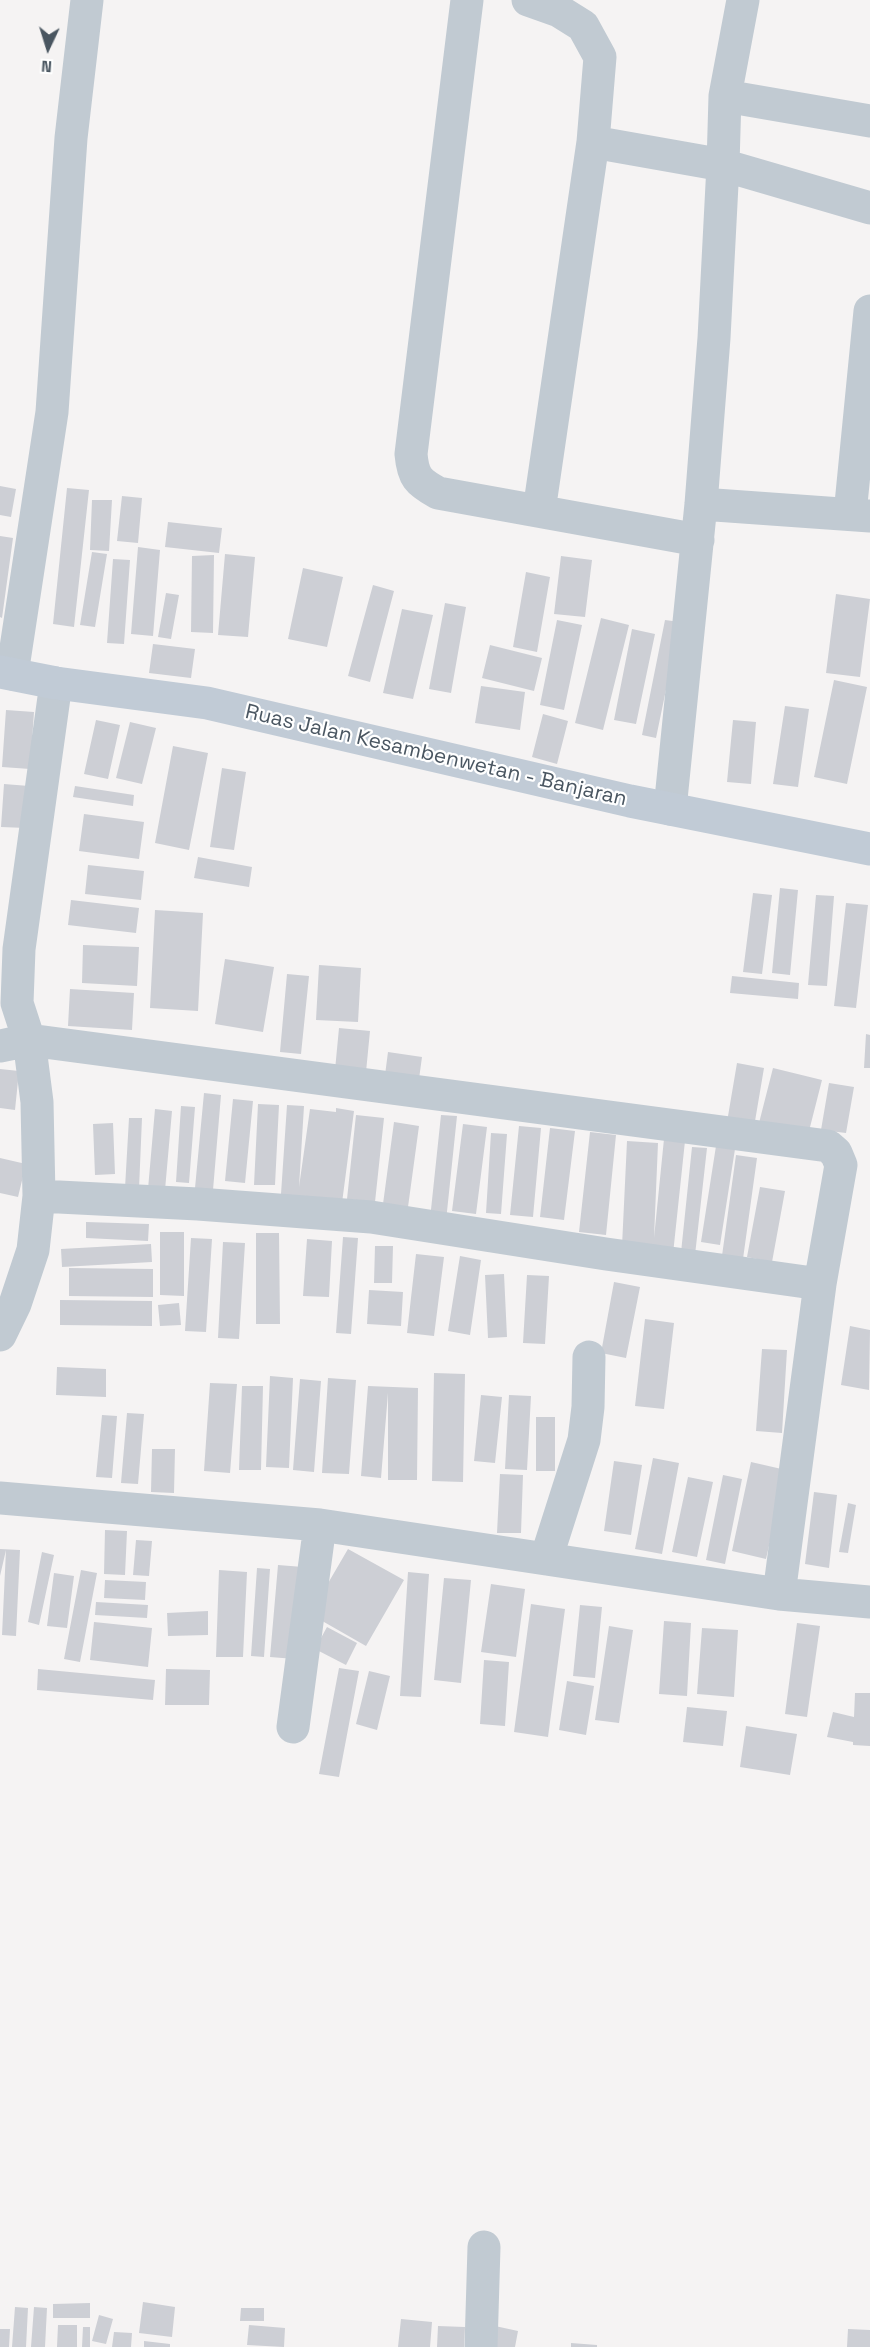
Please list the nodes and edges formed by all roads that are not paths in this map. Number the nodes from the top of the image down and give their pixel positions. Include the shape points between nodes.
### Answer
1 (87, 0) edge
2 (467, 0) edge
3 (528, 0) edge
4 (743, 0) edge
5 (725, 96) junction
6 (870, 121) edge
7 (593, 142) junction
8 (723, 165) junction
9 (870, 208) edge
10 (870, 311) edge
11 (701, 504) junction
12 (539, 511) junction
13 (860, 515) edge
14 (698, 540) junction
15 (6, 673) edge
16 (56, 683) junction
17 (670, 809) junction
18 (870, 849) edge
19 (14, 1043) edge
20 (39, 1196) junction
21 (820, 1284) junction
22 (0, 1335) edge
23 (590, 1358) dead end
24 (0, 1498) edge
25 (320, 1525) junction
26 (546, 1559) junction
27 (779, 1594) junction
28 (870, 1602) edge
29 (293, 1727) dead end
30 (484, 2247) dead end
31 (481, 2347) edge

1 - 15 street via 72,138 52,412
2 - 12 street via 412,469 420,483 438,493
3 - 7 street via 559,11 583,27 600,57
4 - 5 street
5 - 6 street
5 - 8 street
7 - 8 street
7 - 12 street
8 - 9 street
8 - 11 street
10 - 13 street
11 - 13 street
11 - 14 street
12 - 14 street
14 - 17 street
15 - 16 main road, Ruas Jalan Kesambenwetan - Banjaran
16 - 17 main road, Ruas Jalan Kesambenwetan - Banjaran via 207,703
16 - 19 street via 18,949
17 - 18 main road, Ruas Jalan Kesambenwetan - Banjaran
19 - 20 street via 37,1102
19 - 21 street via 828,1146 841,1165
20 - 21 street via 371,1217
20 - 22 street via 33,1250
21 - 27 street
23 - 26 street via 584,1440
24 - 25 street
25 - 26 street
25 - 29 street
26 - 27 street
27 - 28 street
30 - 31 street

